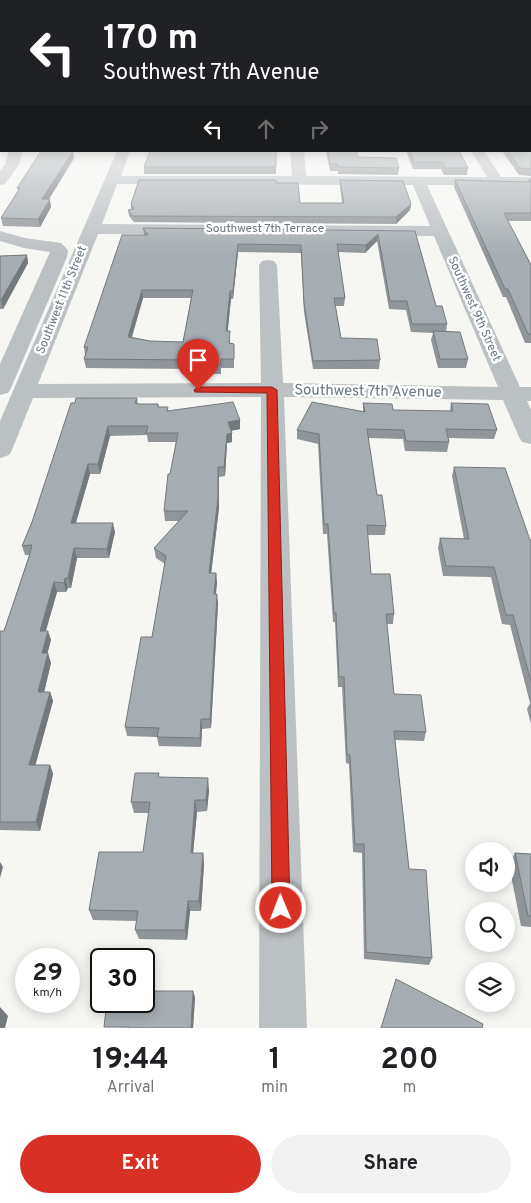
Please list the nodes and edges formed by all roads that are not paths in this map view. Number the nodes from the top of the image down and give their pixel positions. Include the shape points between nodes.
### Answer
1 (14, 159) edge
2 (121, 159) edge
3 (298, 159) edge
4 (481, 159) edge
5 (299, 179) junction
6 (112, 180) junction
7 (418, 180) junction
8 (496, 180) junction
9 (0, 181) edge
10 (531, 181) edge
11 (91, 229) junction
12 (440, 231) junction
13 (0, 236) edge
14 (268, 265) dead end
15 (0, 388) edge
16 (272, 390) junction
17 (24, 391) junction
18 (522, 394) edge
19 (531, 437) edge
20 (0, 450) edge
21 (284, 1028) edge

1 - 9 street
2 - 6 street, Southwest 11th Street
3 - 5 street
4 - 8 street
5 - 6 street
5 - 7 street
6 - 11 street, Southwest 11th Street
7 - 8 street
7 - 12 street, Southwest 9th Street
8 - 10 street
11 - 12 street, Southwest 7th Terrace
11 - 17 street, Southwest 11th Street
12 - 18 street, Southwest 9th Street
13 - 15 street via 59,250
14 - 16 street
16 - 17 street, Southwest 7th Avenue
16 - 18 street, Southwest 7th Avenue
16 - 21 street
17 - 20 street, Southwest 11th Street
18 - 19 street, Southwest 9th Street

